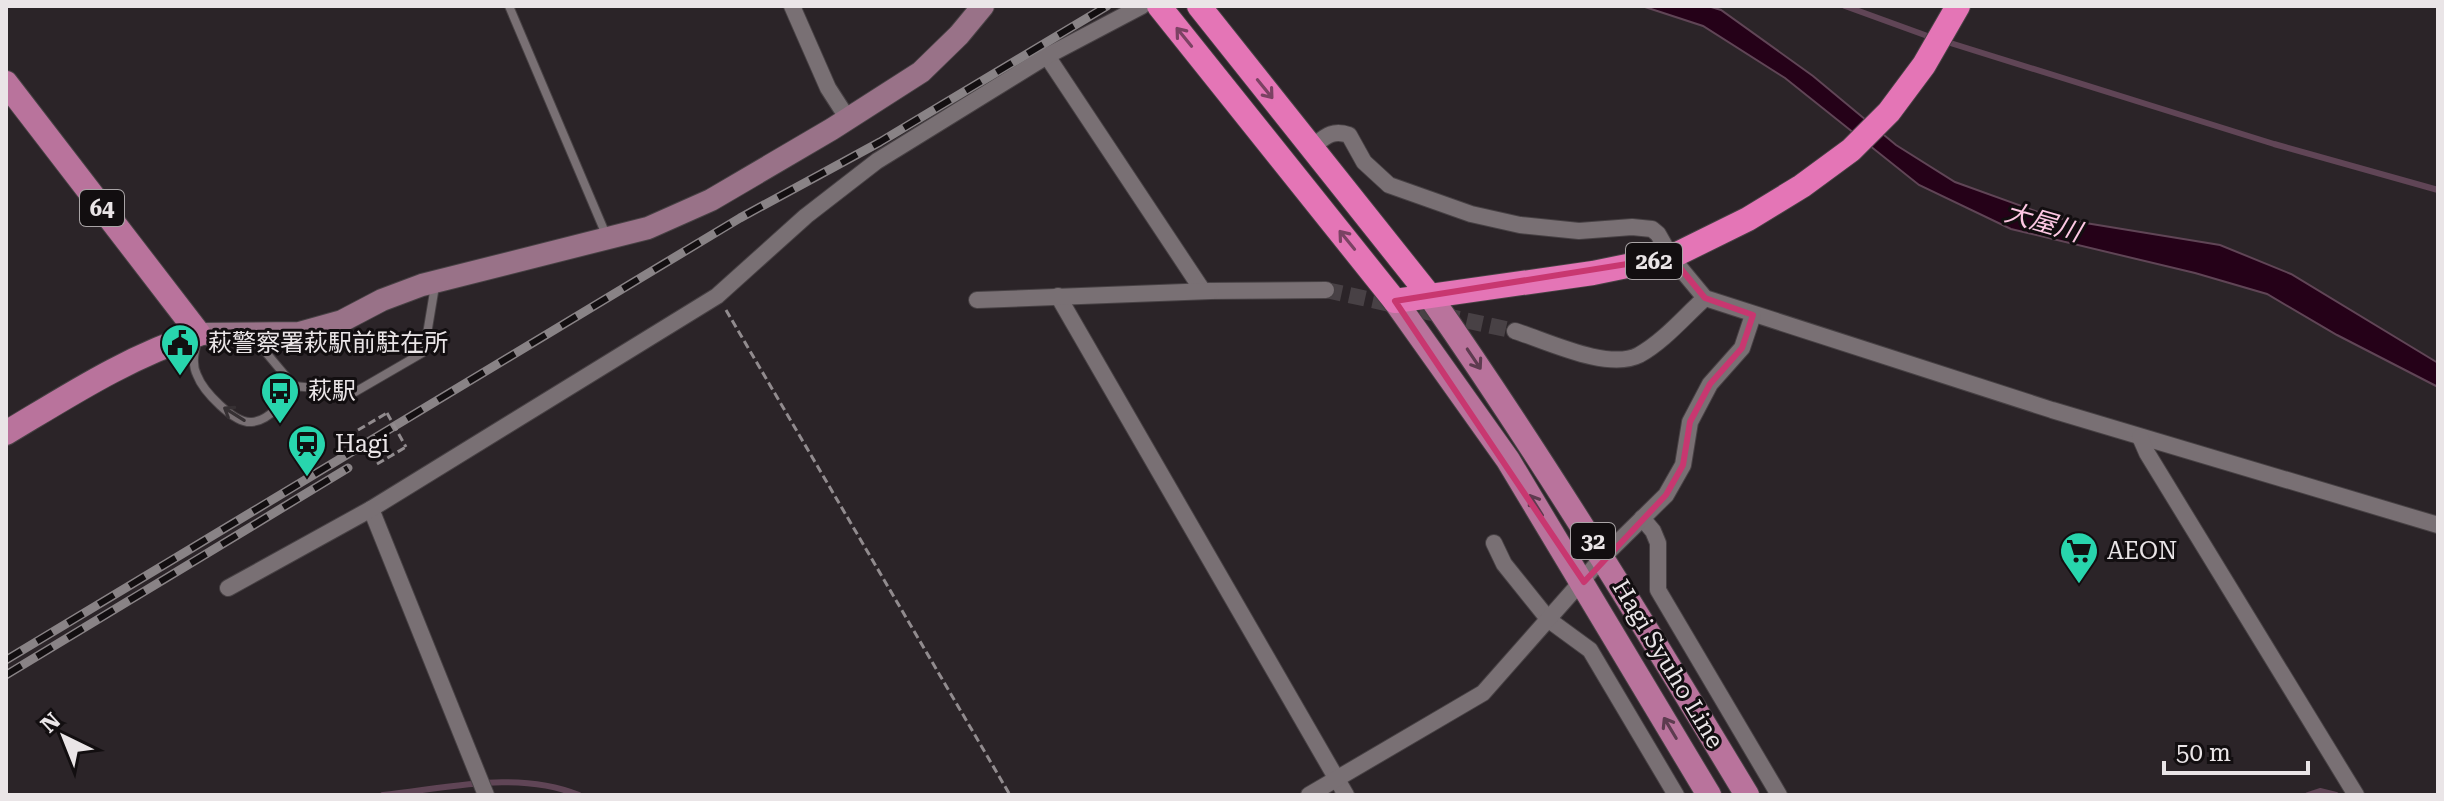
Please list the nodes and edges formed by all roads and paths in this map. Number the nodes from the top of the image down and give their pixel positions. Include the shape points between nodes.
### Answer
1 (509, 6) edge
2 (792, 6) edge
3 (983, 6) edge
4 (1199, 6) edge
5 (1958, 6) edge
6 (1154, 7) edge
7 (1047, 56) junction
8 (6, 83) edge
9 (848, 119) junction
10 (1312, 147) junction
11 (608, 239) junction
12 (1671, 257) junction
13 (436, 281) junction
14 (1326, 290) tunnel mouth
15 (1211, 291) junction
16 (1429, 295) junction
17 (717, 296) junction
18 (1058, 296) junction
19 (1705, 298) junction
20 (977, 300) dead end
21 (1395, 301) junction
22 (1753, 315) junction
23 (1515, 331) tunnel mouth
24 (199, 334) junction
25 (259, 335) junction
26 (294, 386) junction
27 (358, 430) dead end
28 (6, 433) edge
29 (2140, 437) junction
30 (377, 464) dead end
31 (371, 509) junction
32 (1642, 518) junction
33 (2438, 525) edge
34 (1494, 543) dead end
35 (1603, 557) junction
36 (1584, 582) junction
37 (228, 588) dead end
38 (1549, 620) junction
39 (1337, 779) junction
40 (486, 795) edge
41 (1010, 795) edge
42 (1309, 795) edge
43 (1346, 795) edge
44 (1676, 795) edge
45 (1709, 795) edge
46 (1747, 795) edge
47 (1779, 795) edge
48 (2356, 795) edge

1 - 11 lane
2 - 9 street via 828,88
3 - 9 street via 921,72
4 -> 10 highway
5 - 12 highway, 262 via 1924,65 1889,112 1851,150 1748,219
6 - 7 street
21 -> 6 highway
7 - 15 street via 1203,291
7 - 17 street via 877,161
8 - 24 main road, 64
9 - 11 street via 711,200
10 - 12 street via 1339,131 1349,135 1364,162 1389,185 1520,225 1579,231 1652,229
10 - 16 highway
11 - 13 street
12 - 16 highway, 262
12 - 19 street
13 - 25 street via 342,321 299,333
13 - 26 lane via 424,352 355,392
14 - 15 street
15 - 18 street
16 - 21 highway, 262
16 -> 35 main road, Hagi Syuho Line / 32
17 - 31 street
17 - 41 path
18 - 20 street
18 - 39 street
19 - 22 street
19 - 23 street via 1657,343 1617,361
36 -> 21 main road, Hagi Syuho Line / 32 via 1508,460
22 - 29 street
22 - 32 street via 1742,348 1710,384 1690,422 1683,465 1666,495
24 - 25 street
26 -> 24 lane via 269,414 255,422 241,421 227,413 197,376 193,361
24 - 28 main road via 107,373
25 - 26 lane via 263,349
27 - 30 path, bridge via 387,413 406,447
29 - 33 street
29 - 48 street
31 - 37 street
31 - 40 street
32 - 35 street
32 - 47 street via 1658,543 1658,590
34 - 38 street via 1504,564
35 - 36 street
35 - 46 main road, Hagi Syuho Line / 32
36 - 38 street
45 -> 36 main road, Hagi Syuho Line / 32
38 - 39 street via 1483,693
38 - 44 street via 1590,650
39 - 42 street
39 - 43 street

